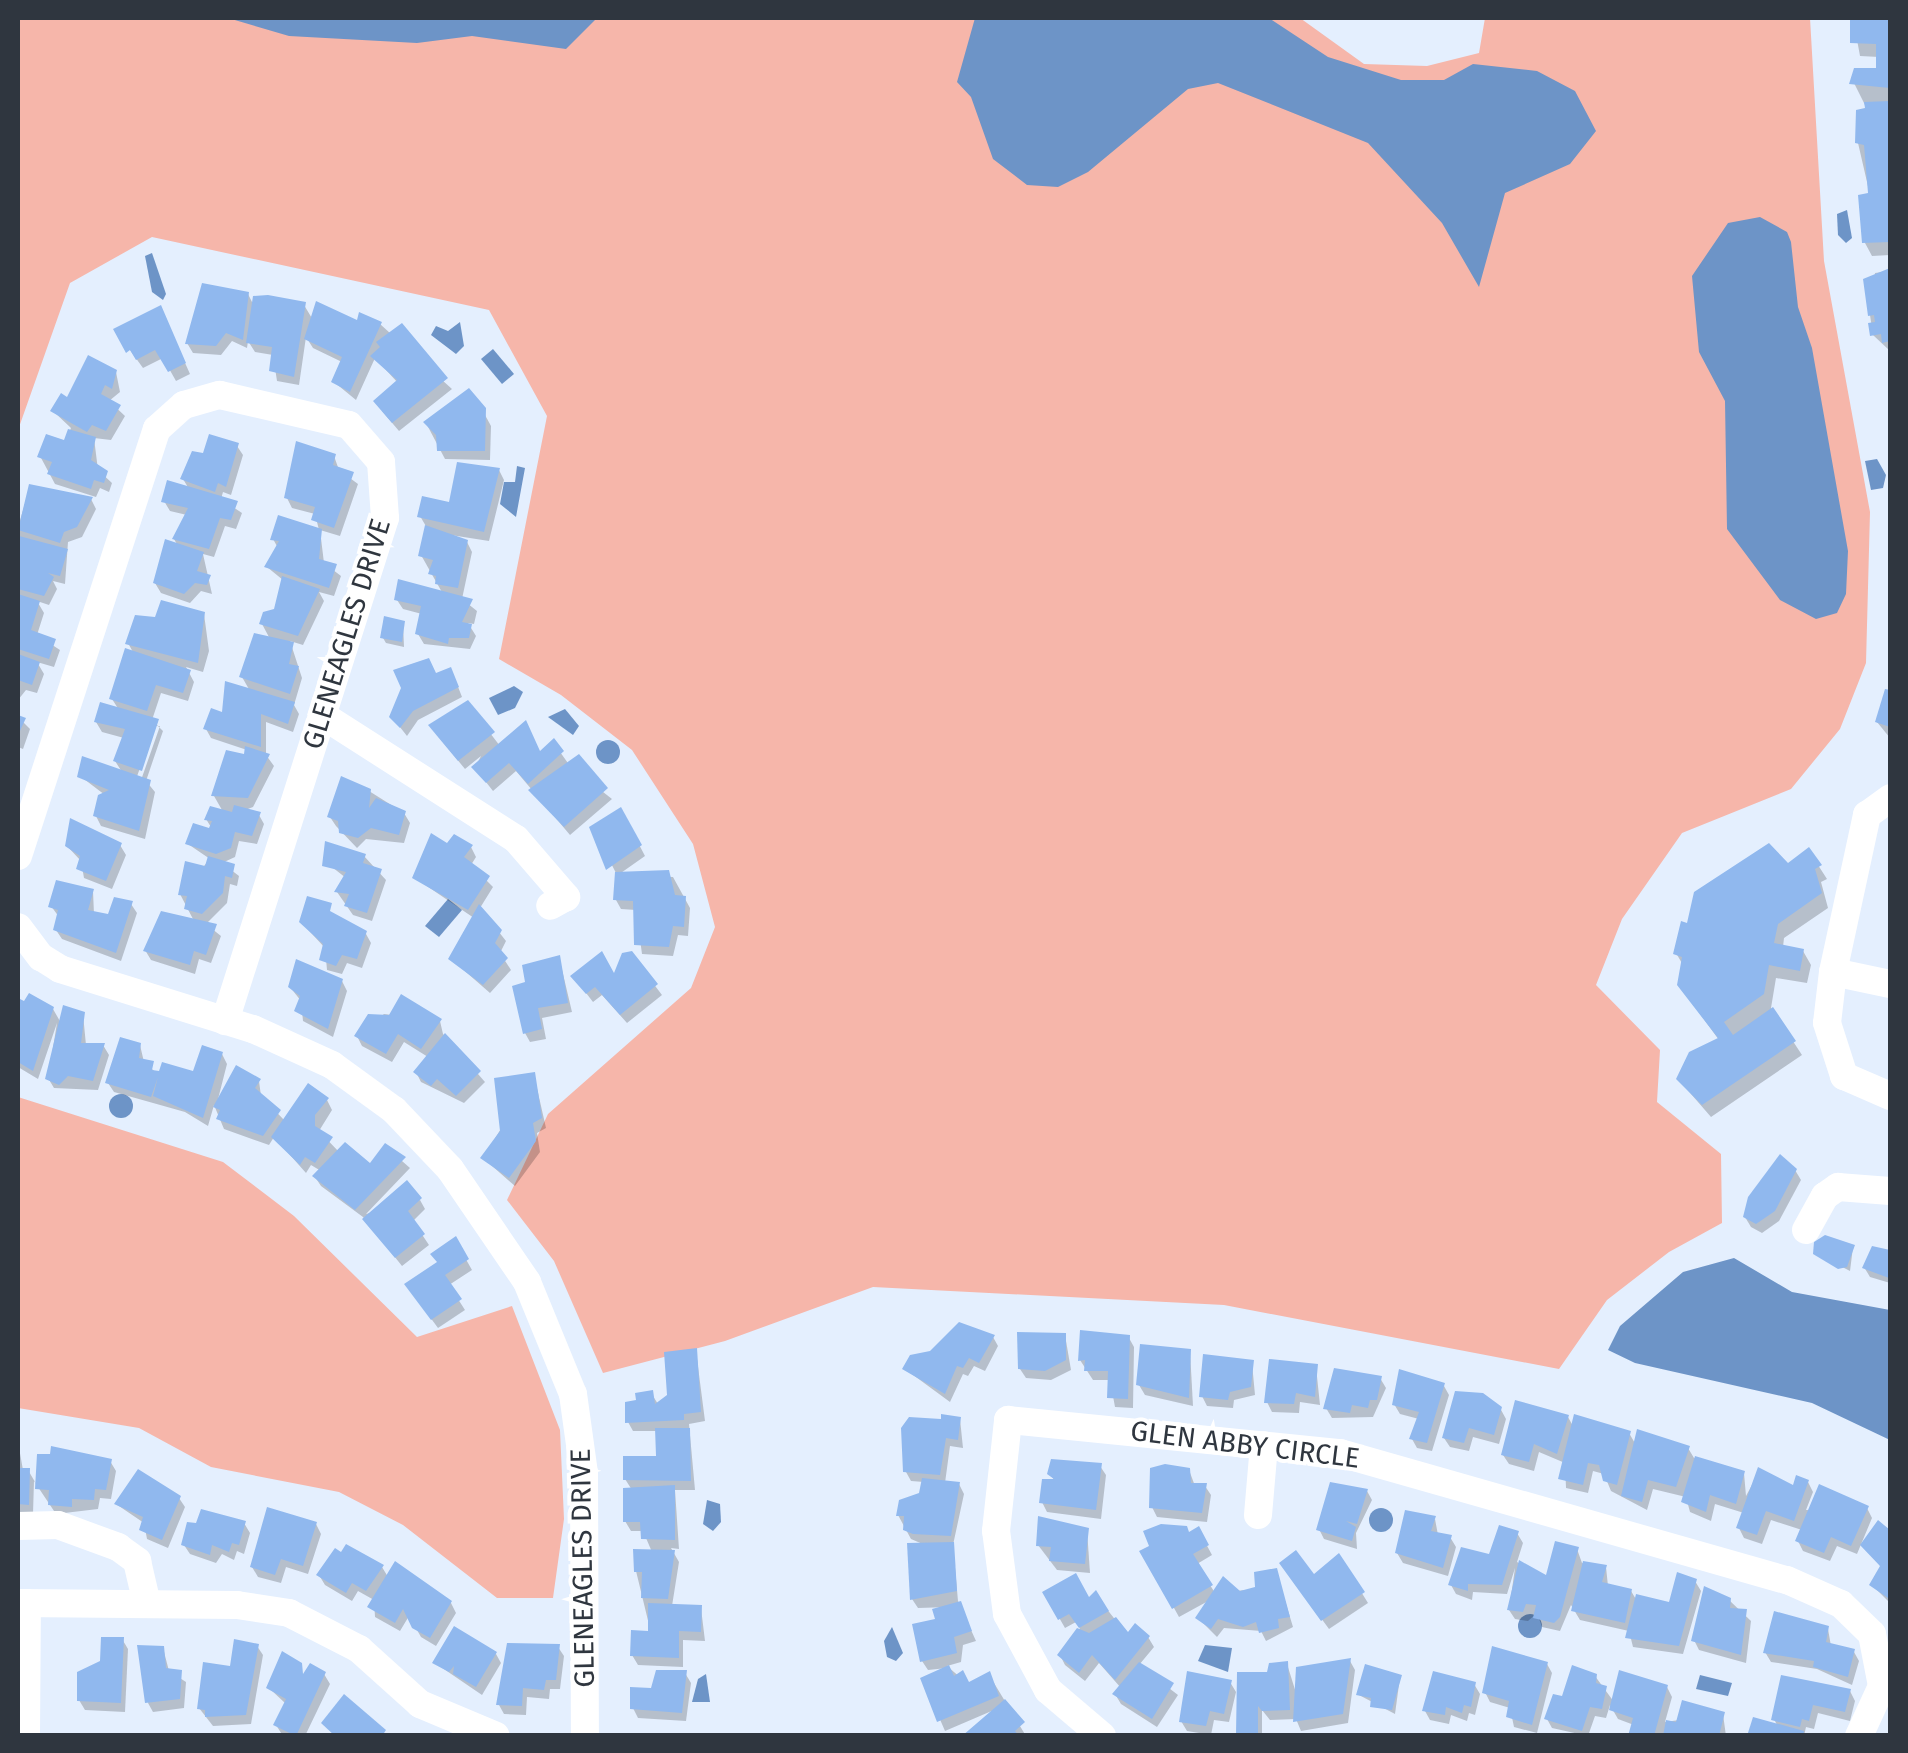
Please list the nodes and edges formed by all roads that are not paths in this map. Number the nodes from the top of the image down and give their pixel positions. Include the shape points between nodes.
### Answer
1 (322, 715) junction
2 (1890, 798) edge
3 (18, 856) edge
4 (550, 906) dead end
5 (18, 927) edge
6 (1833, 972) junction
7 (1890, 984) edge
8 (226, 1021) junction
9 (1890, 1096) edge
10 (1890, 1192) edge
11 (1806, 1230) dead end
12 (1264, 1445) junction
13 (1258, 1514) dead end
14 (18, 1526) edge
15 (22, 1603) edge
16 (147, 1604) junction
17 (26, 1736) edge
18 (496, 1736) edge
19 (586, 1736) edge
20 (1102, 1736) edge
21 (1859, 1736) edge

1 - 3 street, GLENEAGLES DRIVE via 384,518 381,462 364,438 330,416 235,396 200,398 170,415 148,444
1 - 4 street via 516,839 566,897
1 - 8 street, GLENEAGLES DRIVE
2 - 6 street via 1867,815
5 - 8 street, GLENEAGLES DRIVE via 41,957 60,968
6 - 7 street
6 - 9 street via 1831,1052 1844,1076
8 - 19 street, GLENEAGLES DRIVE via 297,1046 394,1110 450,1169 546,1318 573,1394 584,1473
10 - 11 street via 1838,1187
12 - 13 street
12 - 20 street, GLEN ABBY CIRCLE via 1008,1420 996,1531 1007,1614 1048,1690
12 - 21 street, GLEN ABBY CIRCLE via 1376,1460 1732,1560 1841,1604 1872,1634 1883,1669 1877,1706
14 - 16 street via 58,1525 118,1547 137,1561
15 - 16 street
15 - 17 street
16 - 18 street via 262,1607 312,1621 359,1649 420,1704

